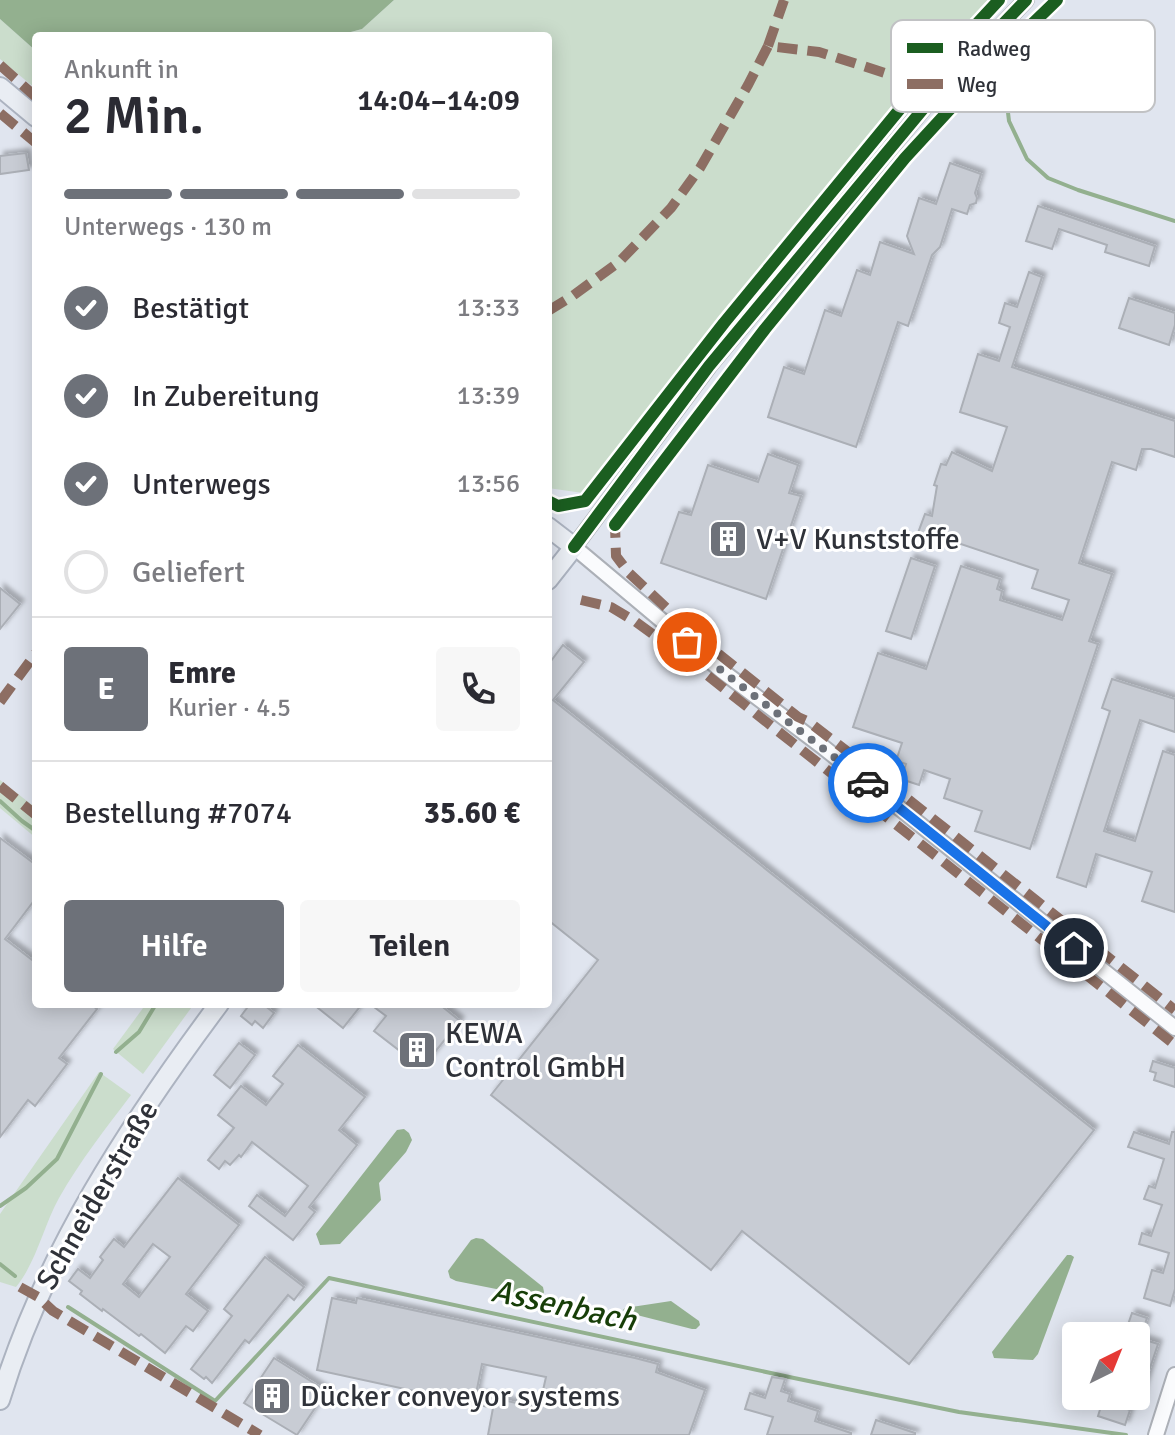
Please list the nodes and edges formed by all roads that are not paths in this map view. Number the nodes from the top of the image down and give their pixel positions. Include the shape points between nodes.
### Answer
1 (1026, 0) edge
2 (1007, 20) edge
3 (0, 87) edge
4 (921, 112) edge
5 (32, 114) edge
6 (552, 530) edge
7 (574, 547) junction
8 (552, 575) edge
9 (216, 1008) edge
10 (1175, 1028) edge
11 (1175, 1375) edge
12 (0, 1400) edge
13 (1156, 1435) edge

1 - 2 street
3 - 5 main road
4 - 7 street via 709,366
6 - 7 main road
7 - 8 main road
7 - 10 street via 722,671
9 - 12 main road, Schneiderstraße via 134,1123 69,1231 24,1329
11 - 13 street

